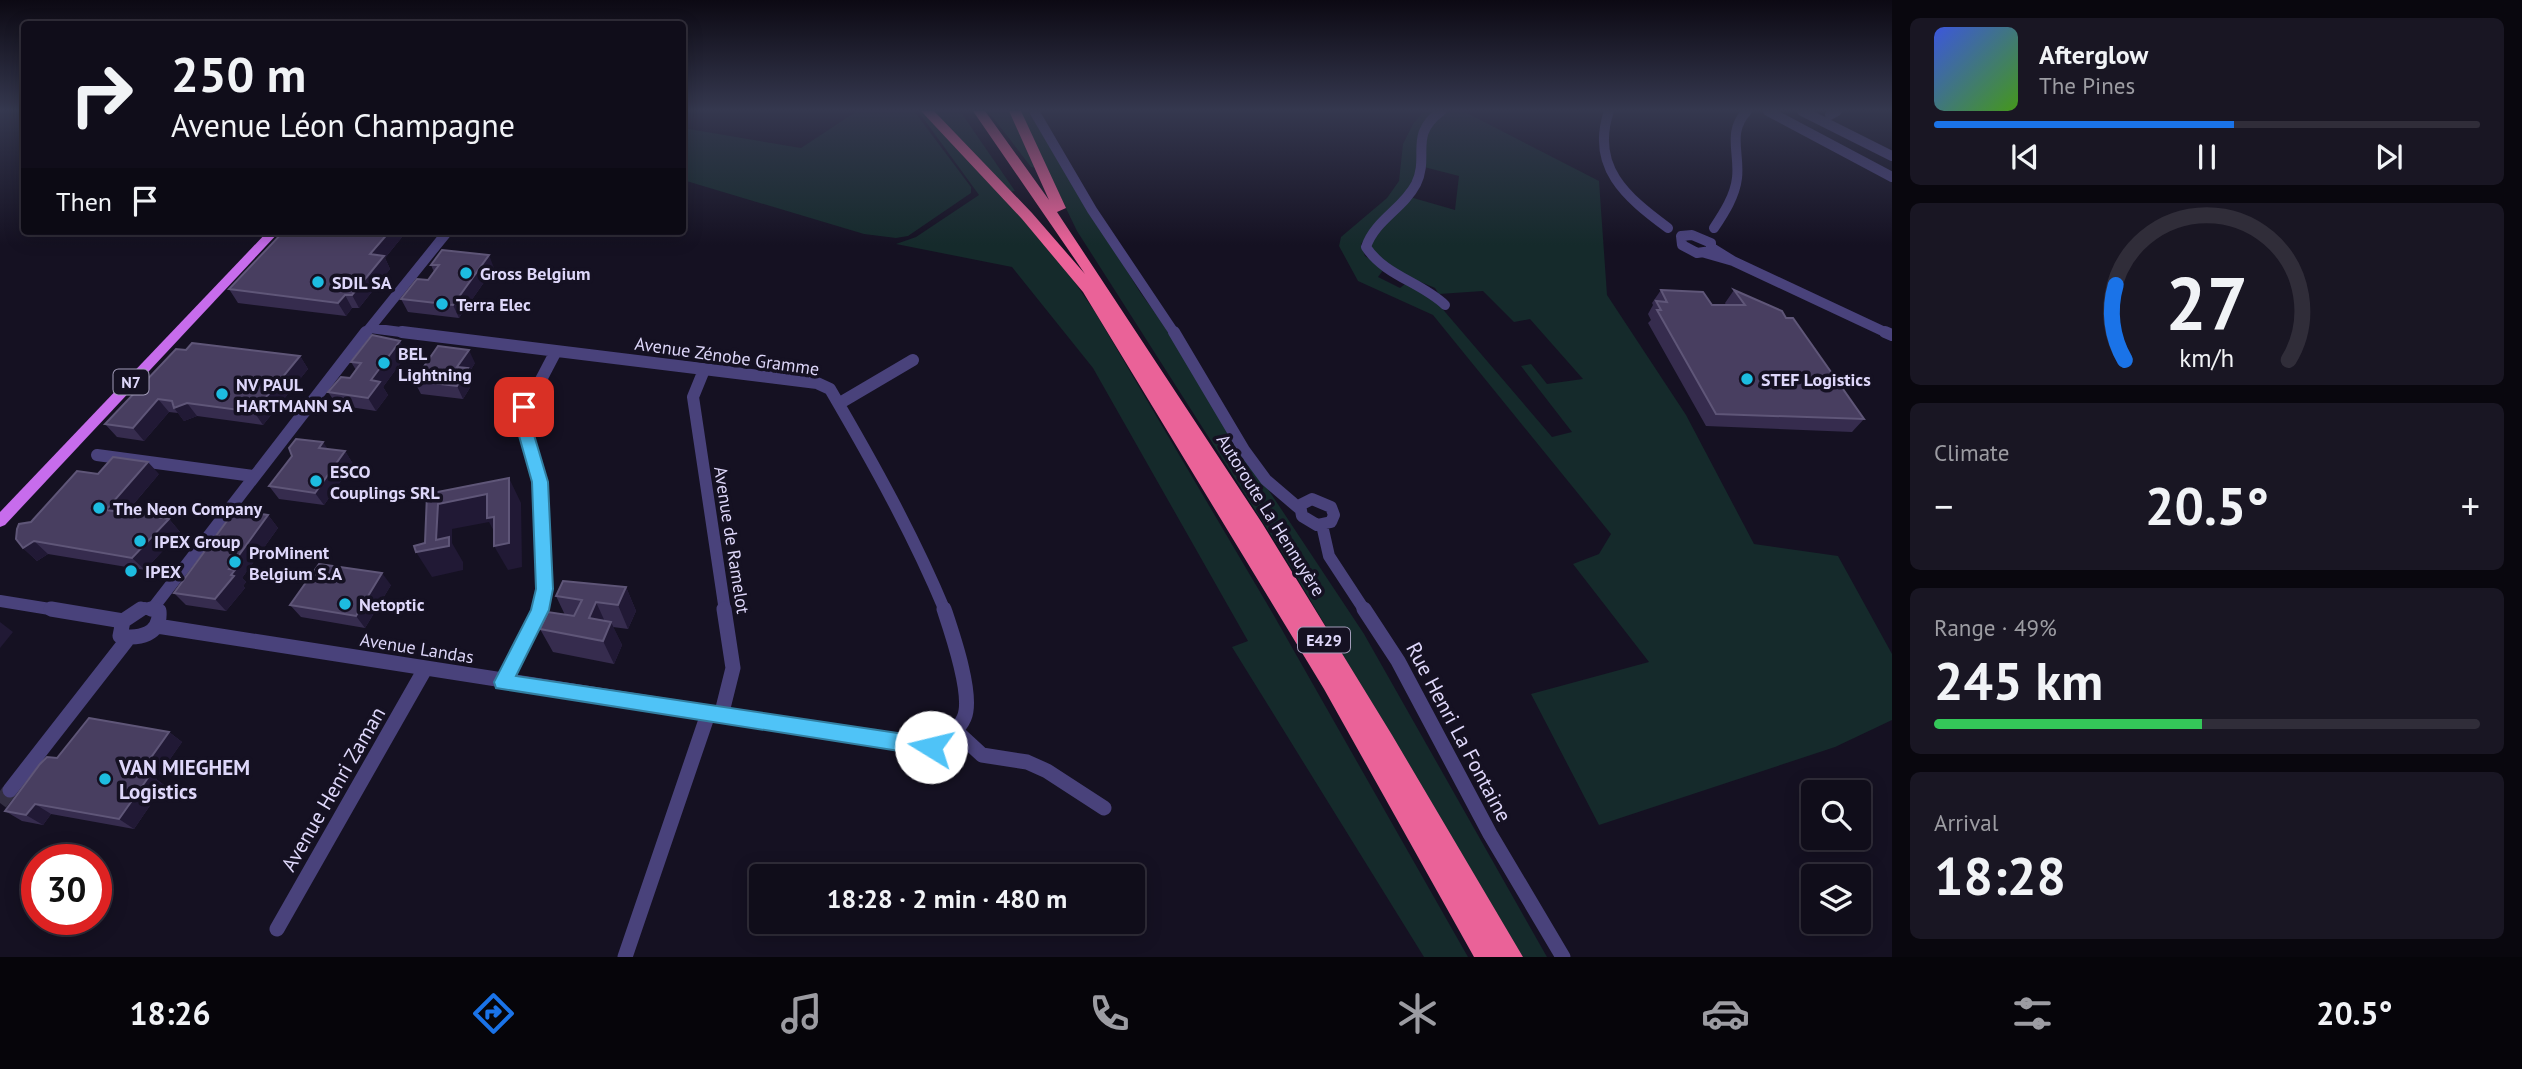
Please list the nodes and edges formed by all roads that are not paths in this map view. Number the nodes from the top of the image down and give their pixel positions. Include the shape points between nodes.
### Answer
1 (970, 156) edge
2 (999, 156) edge
3 (1008, 156) edge
4 (1035, 156) edge
5 (1060, 156) edge
6 (1419, 156) edge
7 (1606, 156) edge
8 (1736, 156) edge
9 (1852, 156) edge
10 (1892, 177) edge
11 (1714, 228) junction
12 (270, 235) edge
13 (445, 235) edge
14 (1688, 237) junction
15 (1709, 248) junction
16 (1089, 281) junction
17 (1445, 305) dead end
18 (370, 328) junction
19 (1889, 332) edge
20 (556, 351) junction
21 (912, 360) dead end
22 (704, 370) junction
23 (840, 403) junction
24 (97, 455) dead end
25 (253, 476) junction
26 (1300, 509) junction
27 (0, 521) edge
28 (1322, 525) junction
29 (0, 601) edge
30 (153, 608) junction
31 (122, 621) junction
32 (157, 626) junction
33 (127, 640) junction
34 (425, 669) junction
35 (503, 682) junction
36 (714, 715) junction
37 (957, 732) junction
38 (10, 790) tunnel mouth
39 (1104, 808) dead end
40 (277, 929) dead end
41 (625, 957) edge
42 (1487, 957) edge
43 (1511, 957) edge
44 (1563, 957) edge

1 - 16 highway via 1053,245 1074,275
2 - 16 highway, E429
3 - 16 highway, E429
4 - 16 highway
5 - 26 street via 1193,360 1244,450 1266,480
6 - 17 street via 1415,186 1371,232 1366,247 1379,264
7 - 14 street via 1615,180 1637,206
8 - 11 street via 1734,189
9 - 10 street
11 - 14 street
11 - 15 street
12 - 27 main road, N7
13 - 18 street
14 - 15 street
14 - 15 street via 1689,250
15 - 19 street
16 - 42 highway, Autoroute La Hennuyère / E429 via 1331,683
16 - 43 highway, Autoroute La Hennuyère / E429 via 1348,678
18 - 20 street, Avenue Zénobe Gramme
18 - 25 street
20 - 22 street, Avenue Zénobe Gramme
20 - 35 street via 528,398 522,418 540,482 545,589 540,610
21 - 23 street
22 - 23 street, Avenue Zénobe Gramme via 817,383 830,389
22 - 36 street, Avenue de Ramelot via 693,397 733,668
23 - 37 street, Avenue Zénobe Gramme via 910,531 945,611 968,702 967,716
24 - 25 street
25 - 30 street
26 - 28 street via 1308,522
26 - 28 street, Rue Henri La Fontaine via 1312,499 1327,503 1333,519
28 - 44 street, Rue Henri La Fontaine via 1329,555 1398,661 1490,834
29 - 31 street
30 - 31 street via 137,610
30 - 32 street via 161,618
31 - 33 street via 120,636
32 - 33 street via 138,639
32 - 34 street, Avenue Landas
33 - 38 street
34 - 35 street, Avenue Landas
34 - 40 street, Avenue Henri Zaman
35 - 36 street, Avenue Landas
36 - 37 street, Avenue Landas via 931,747
36 - 41 street
37 - 39 street via 982,755 1027,762

